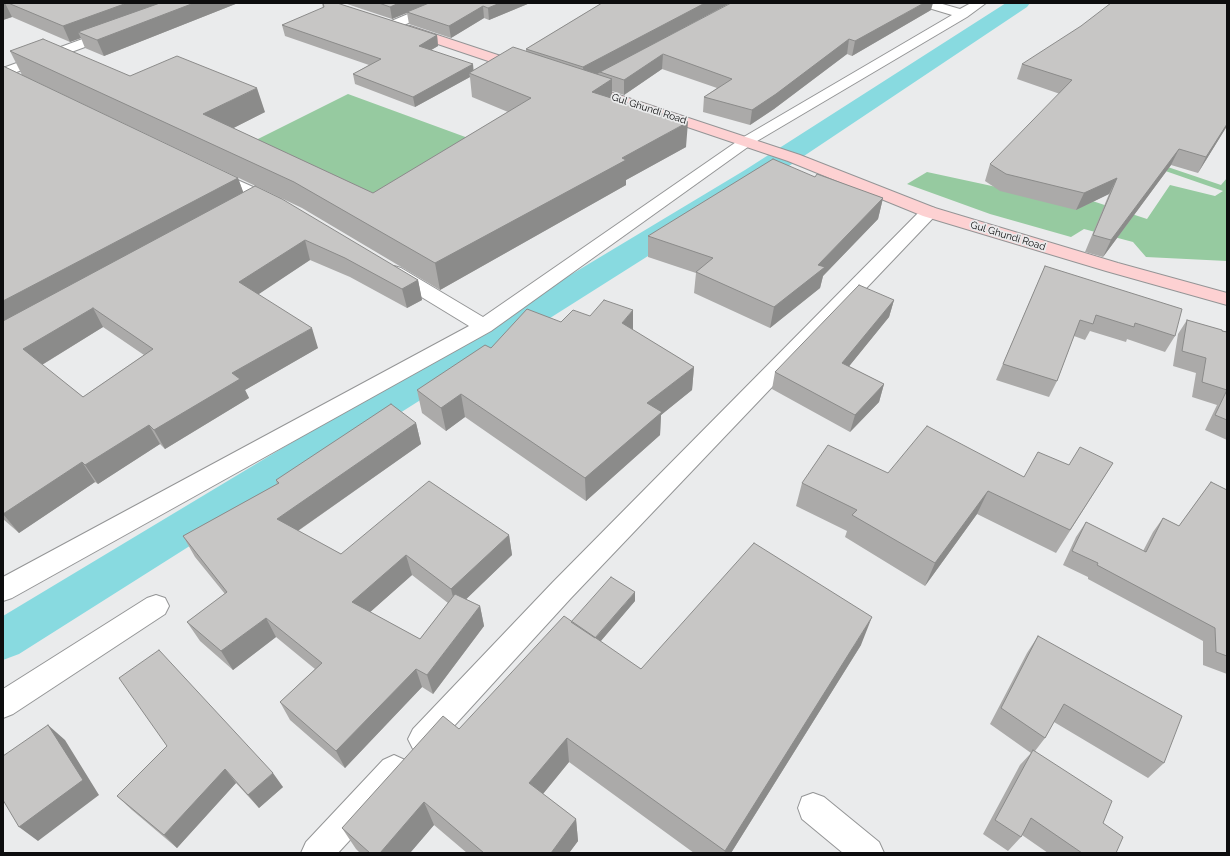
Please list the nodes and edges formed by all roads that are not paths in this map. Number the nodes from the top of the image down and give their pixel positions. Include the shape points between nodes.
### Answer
1 (444, 3) edge
2 (926, 3) edge
3 (980, 3) edge
4 (963, 14) junction
5 (380, 20) edge
6 (393, 25) junction
7 (123, 28) edge
8 (532, 70) edge
9 (3, 73) edge
10 (599, 80) edge
11 (25, 83) edge
12 (570, 83) edge
13 (586, 88) junction
14 (756, 145) junction
15 (203, 169) edge
16 (260, 197) junction
17 (239, 208) edge
18 (288, 210) edge
19 (929, 212) junction
20 (383, 265) edge
21 (1227, 299) edge
22 (484, 326) junction
23 (3, 590) edge
24 (156, 606) dead end
25 (3, 705) edge
26 (813, 808) dead end
27 (318, 853) edge
28 (868, 853) edge

1 - 6 street
2 - 4 street
3 - 4 street
4 - 14 street
5 - 6 main road
6 - 8 main road
7 - 9 street
9 - 11 street
10 - 13 street
12 - 13 main road, Gul Ghundi Road
13 - 14 main road, Gul Ghundi Road
14 - 19 main road, Gul Ghundi Road
14 - 22 street
15 - 16 street
16 - 17 street
16 - 18 street
19 - 21 main road, Gul Ghundi Road
19 - 27 street via 562,590
20 - 22 street
22 - 23 street
24 - 25 street
26 - 28 street

